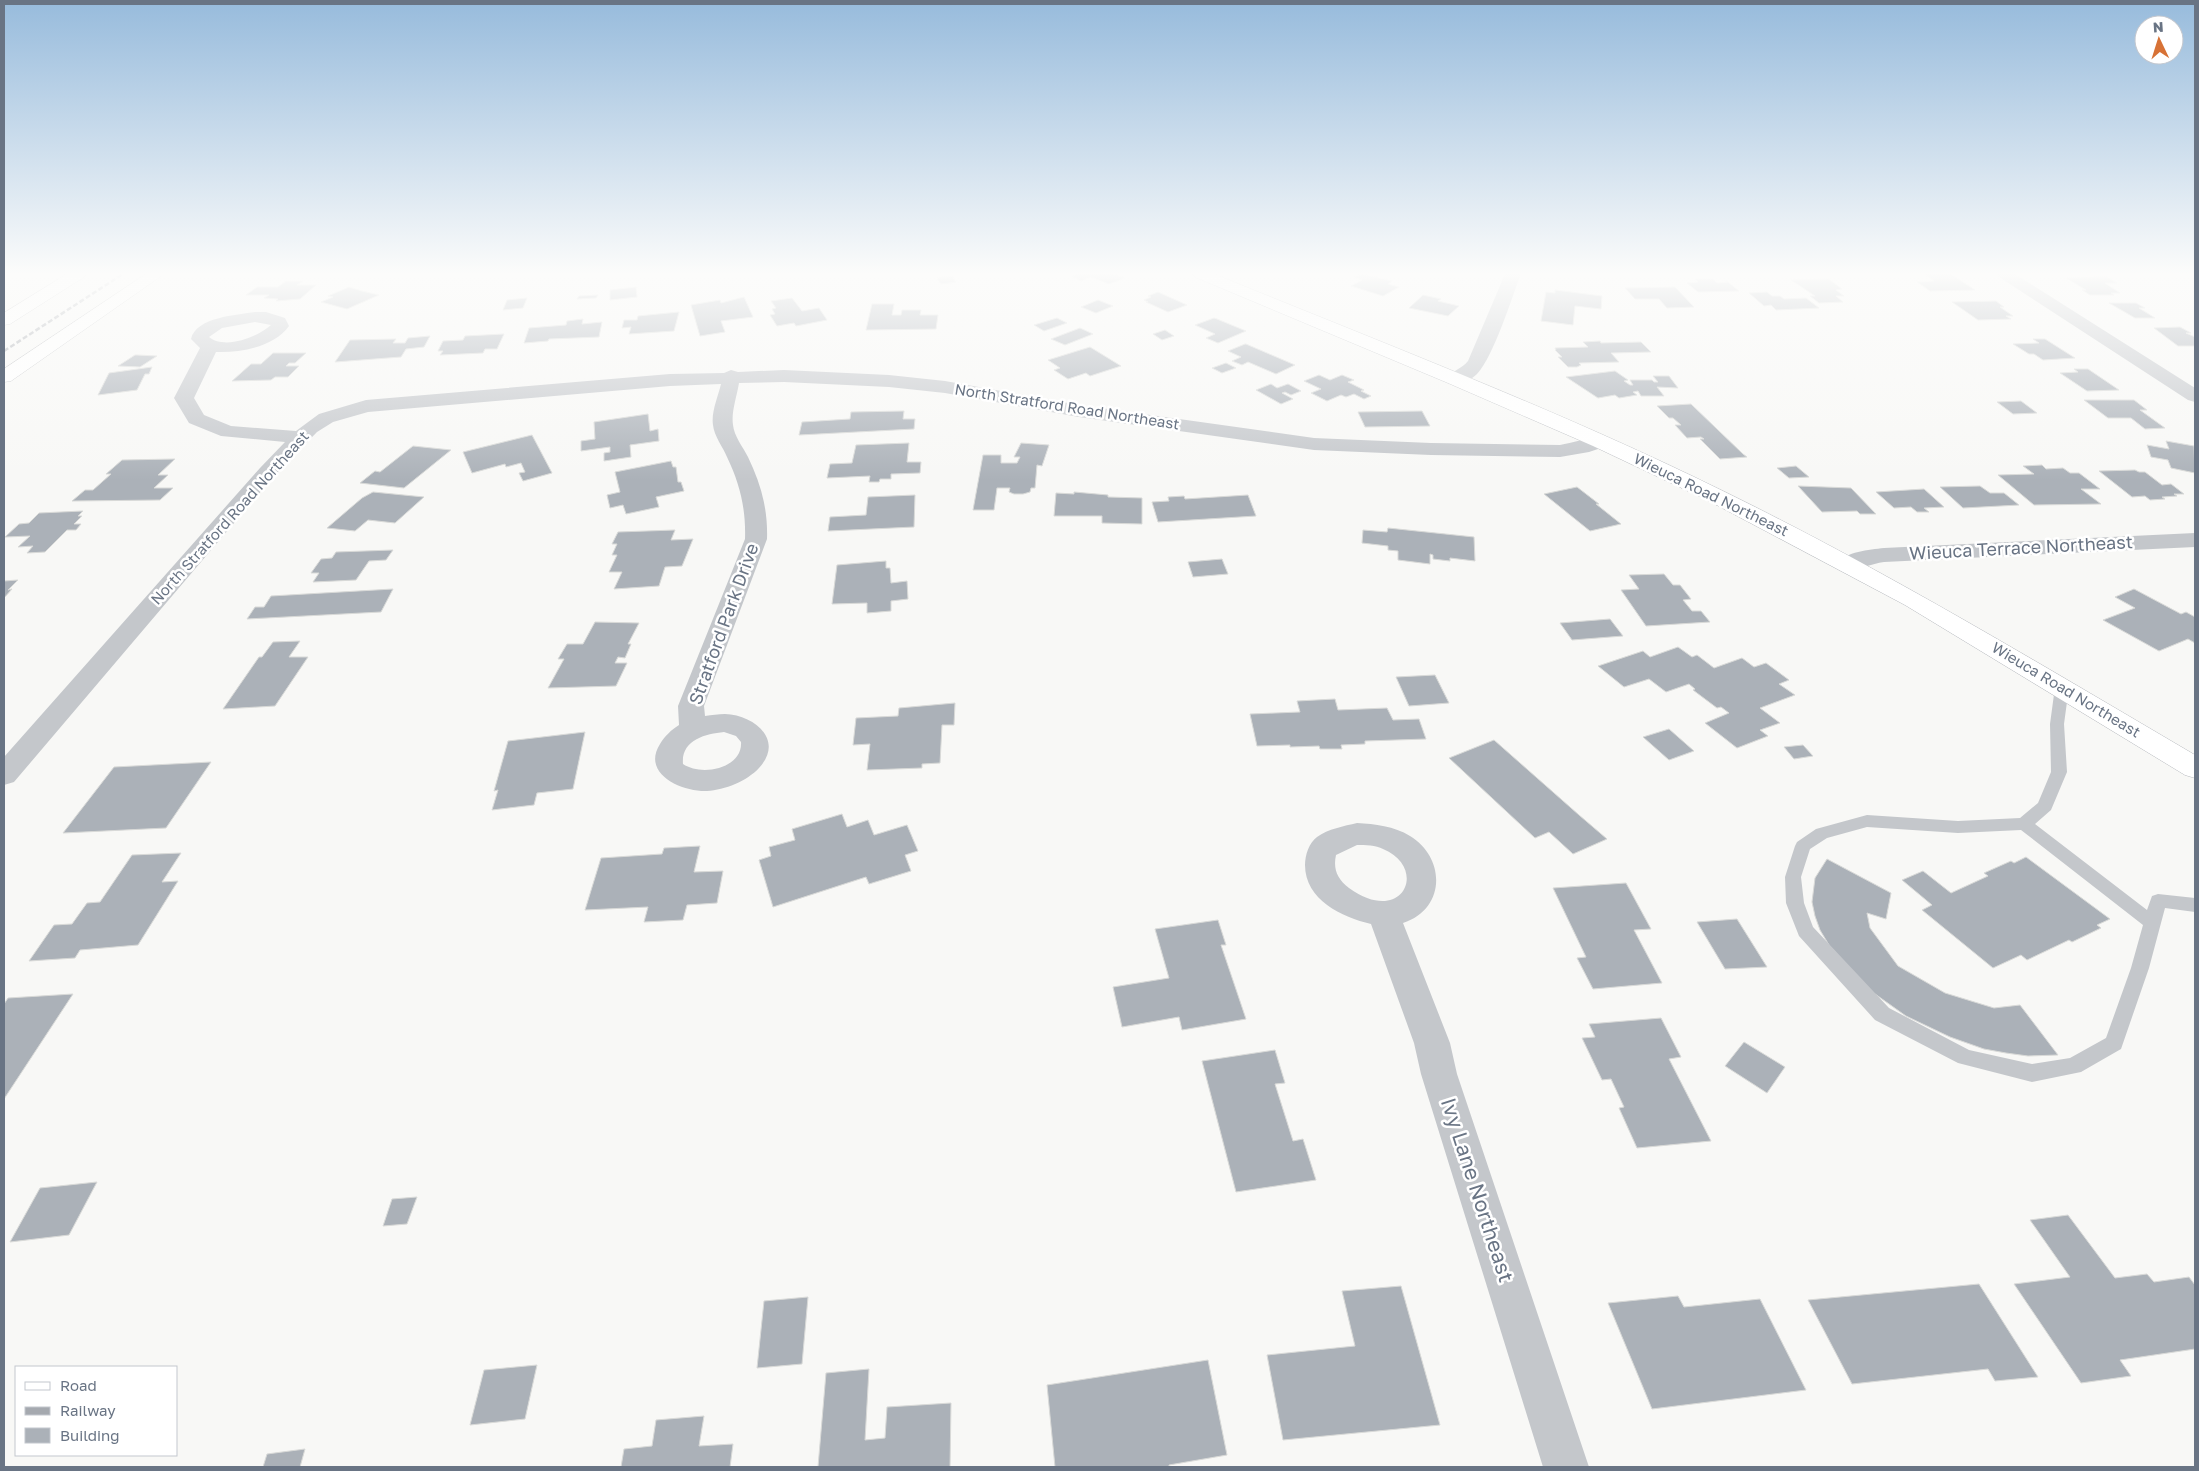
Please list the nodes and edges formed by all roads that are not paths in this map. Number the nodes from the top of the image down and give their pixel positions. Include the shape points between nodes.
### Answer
1 (55, 343) edge
2 (1367, 343) edge
3 (1485, 343) edge
4 (2112, 343) edge
5 (210, 346) dead end
6 (731, 376) junction
7 (4, 377) edge
8 (1455, 379) junction
9 (2195, 396) edge
10 (301, 437) junction
11 (1600, 442) junction
12 (2195, 540) edge
13 (1849, 564) junction
14 (2062, 687) junction
15 (693, 729) dead end
16 (2195, 768) edge
17 (4, 775) edge
18 (2024, 824) junction
19 (2195, 905) edge
20 (1384, 914) dead end
21 (2152, 923) junction
22 (1566, 1467) edge

1 - 7 main road
2 - 8 main road, Wieuca Road Northeast
3 - 8 street via 1469,372
4 - 9 street
5 - 10 street via 184,398 196,420 228,432
6 - 10 street, North Stratford Road Northeast via 366,406 326,418
6 - 11 street, North Stratford Road Northeast via 889,381 945,387 1088,412 1314,444 1560,451
6 - 15 street, Stratford Park Drive via 723,428 751,486 758,518 756,539 691,706
8 - 11 main road, Wieuca Road Northeast
10 - 17 street, North Stratford Road Northeast
11 - 13 main road, Wieuca Road Northeast via 1717,496
12 - 13 street, Wieuca Terrace Northeast via 1884,555
13 - 14 main road, Wieuca Road Northeast
14 - 16 main road, Wieuca Road Northeast
14 - 18 lane via 2057,724 2059,772 2045,806
18 - 21 lane
18 - 21 lane via 1958,828 1867,821 1822,833 1803,846 1793,877 1795,903 1805,931 1882,1014 1965,1057 2032,1073 2074,1066 2114,1043
19 - 21 lane via 2158,901
20 - 22 street, Ivy Lane Northeast via 1432,1043 1439,1074

